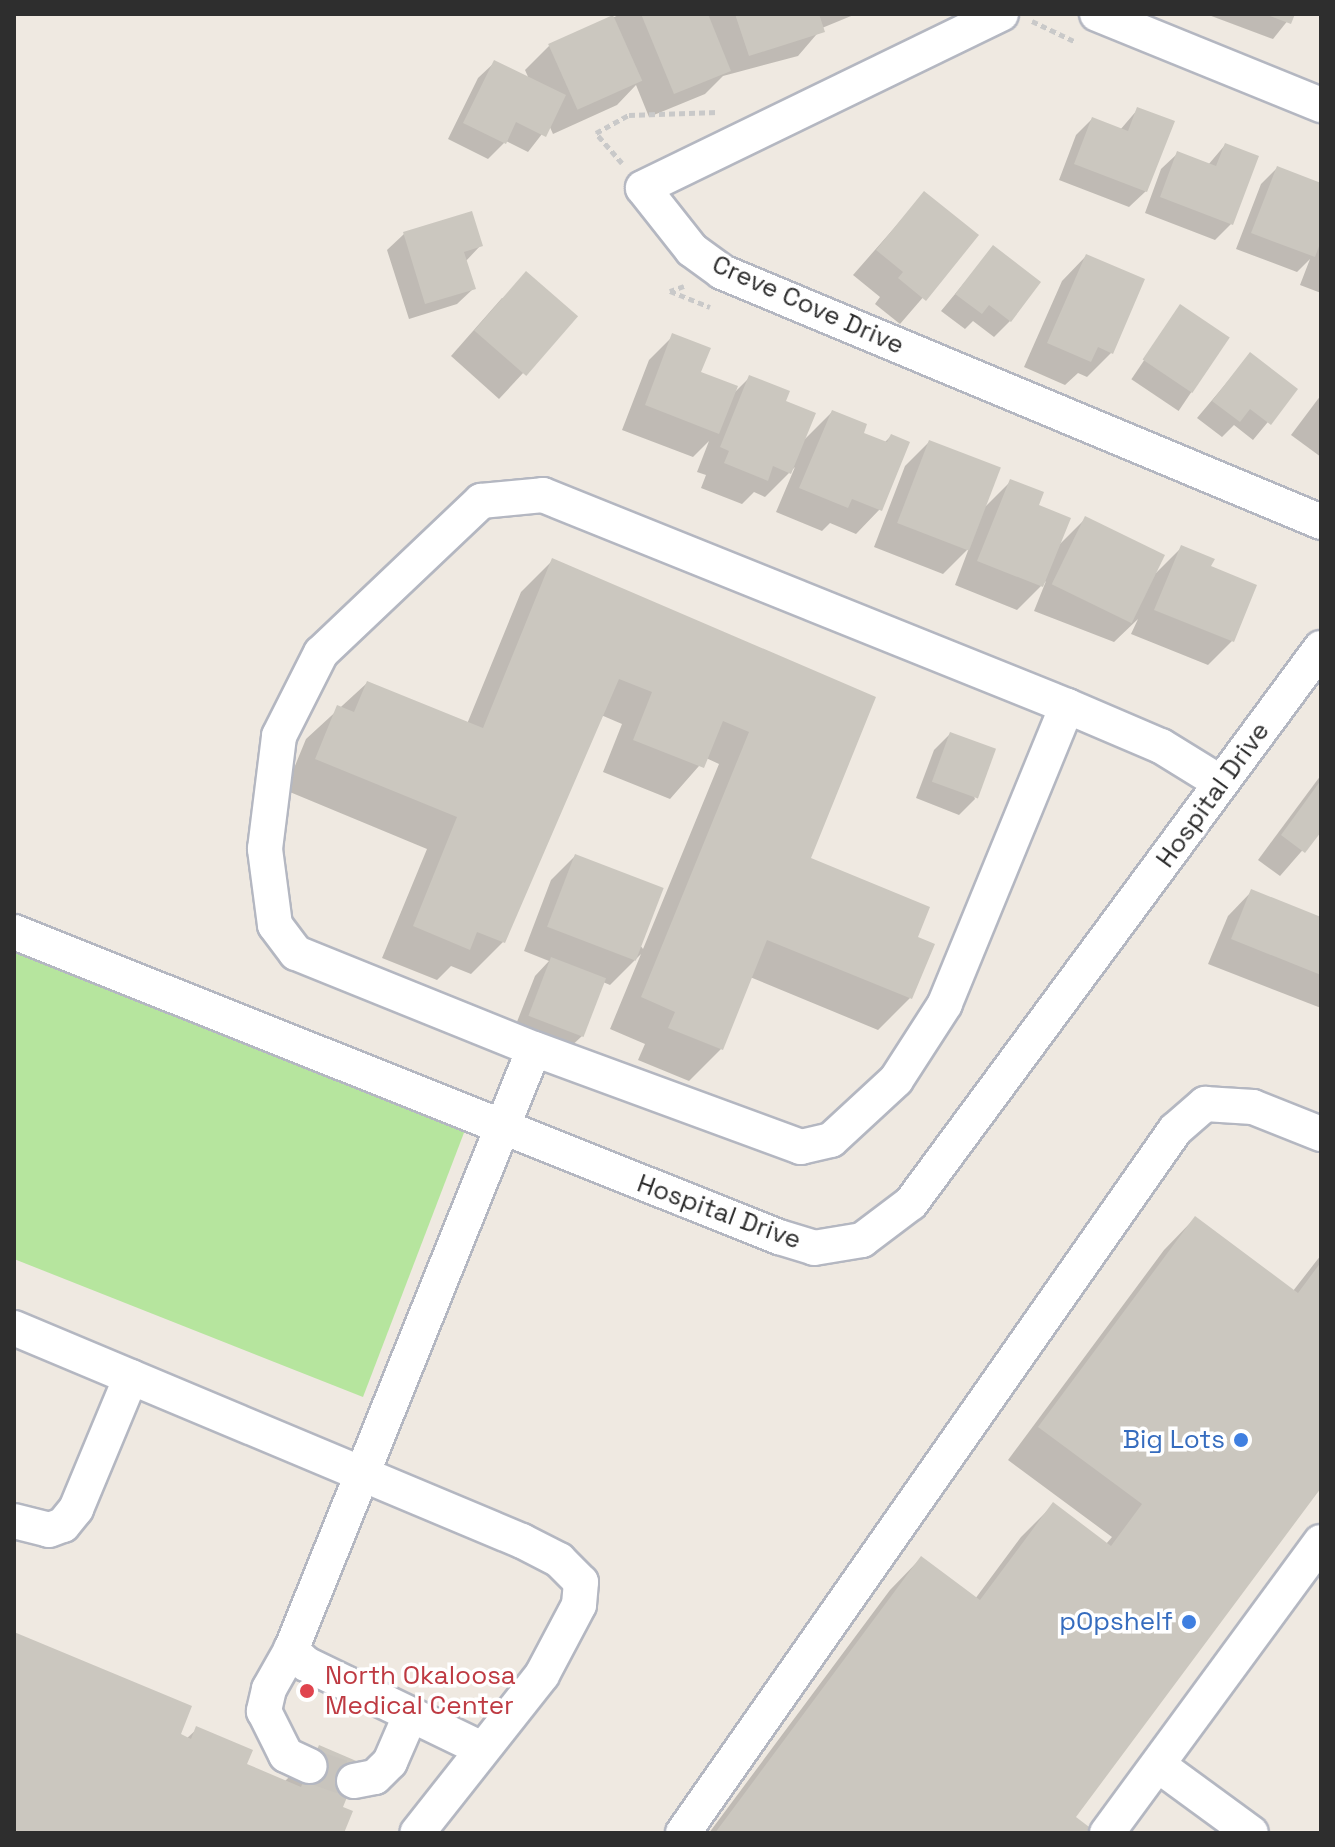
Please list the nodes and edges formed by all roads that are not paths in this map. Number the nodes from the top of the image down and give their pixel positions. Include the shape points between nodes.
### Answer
1 (1001, 14) edge
2 (1097, 14) edge
3 (1321, 105) edge
4 (1321, 522) edge
5 (1321, 648) edge
6 (1067, 706) junction
7 (1221, 783) junction
8 (14, 932) edge
9 (534, 1049) junction
10 (502, 1130) junction
11 (1321, 1134) edge
12 (14, 1328) edge
13 (131, 1377) junction
14 (362, 1478) junction
15 (14, 1521) edge
16 (1321, 1542) edge
17 (291, 1650) junction
18 (410, 1716) junction
19 (480, 1748) junction
20 (1158, 1765) junction
21 (310, 1766) tunnel mouth
22 (354, 1781) dead end
23 (417, 1833) edge
24 (683, 1833) edge
25 (1107, 1833) edge
26 (1251, 1833) edge

1 - 4 street, Creve Cove Drive via 643,188 692,250 722,272
2 - 3 street
5 - 7 street, Hospital Drive
6 - 7 street via 1161,746
6 - 9 street via 945,1004 896,1080 831,1140 801,1147
6 - 9 street via 543,495 481,501 321,653 279,736 265,849 275,925 296,953
7 - 10 street, Hospital Drive via 911,1203 862,1240 814,1248
8 - 10 street, Hospital Drive
9 - 10 street
10 - 14 street
11 - 24 street via 1253,1107 1205,1104 1175,1130
12 - 13 street
13 - 14 street
13 - 15 street via 76,1509 63,1525 49,1530
14 - 17 street
14 - 19 street via 522,1541 559,1560 581,1582 579,1605 548,1664
16 - 20 street
17 - 18 street via 306,1664
17 - 21 street via 269,1689 264,1711 286,1755
18 - 19 street
18 - 22 street via 390,1762 375,1777
19 - 23 street
20 - 25 street
20 - 26 street

